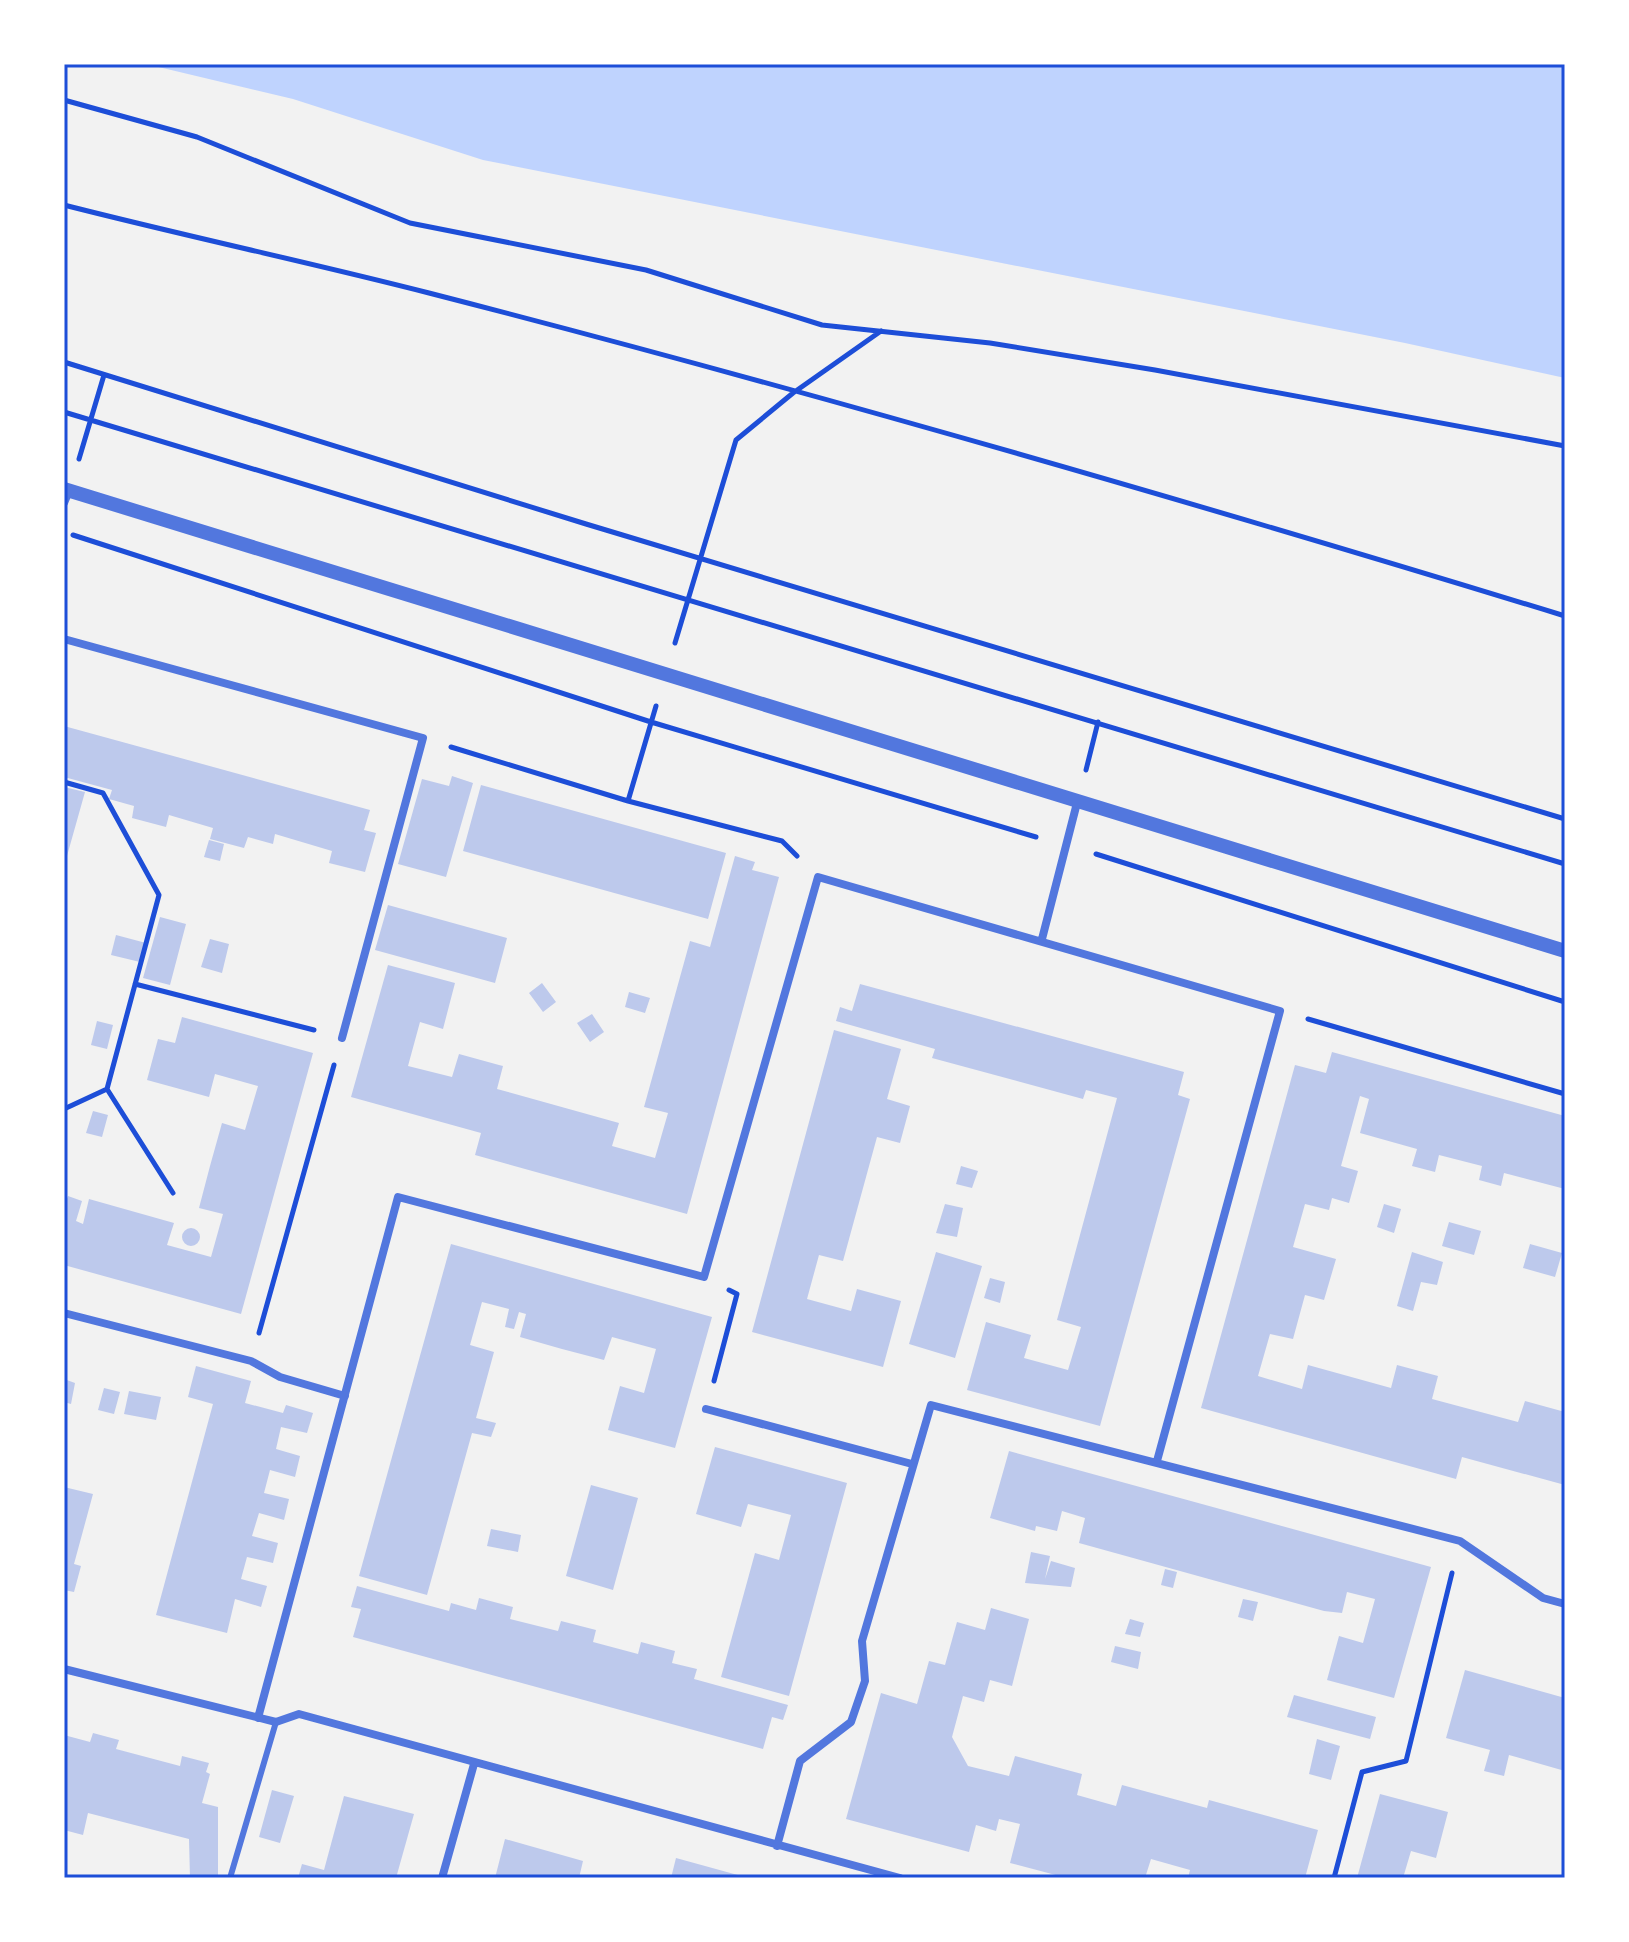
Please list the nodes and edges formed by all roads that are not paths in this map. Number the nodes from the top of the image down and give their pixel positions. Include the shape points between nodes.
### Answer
1 (66, 495) edge
2 (64, 639) edge
3 (1078, 798) junction
4 (1042, 939) junction
5 (1565, 951) edge
6 (342, 1038) road end
7 (64, 1313) edge
8 (345, 1396) junction
9 (706, 1409) road end
10 (1157, 1461) junction
11 (912, 1464) junction
12 (1565, 1604) edge
13 (64, 1669) edge
14 (258, 1718) junction
15 (276, 1722) junction
16 (474, 1764) junction
17 (777, 1846) junction
18 (230, 1878) edge
19 (442, 1878) edge
20 (900, 1878) edge

1 - 3 street
2 - 6 street via 423,738
3 - 4 street
3 - 5 street
4 - 8 street via 818,877 704,1277 398,1197
4 - 10 street via 1280,1011
7 - 8 street via 251,1361 280,1377
8 - 14 street
9 - 11 street
10 - 11 street via 931,1405
10 - 12 street via 1460,1541 1543,1598
11 - 17 street via 862,1641 865,1681 851,1722 800,1761
13 - 14 street
14 - 15 street
15 - 16 street via 299,1714
15 - 18 lane
16 - 17 street
16 - 19 street
17 - 20 street

